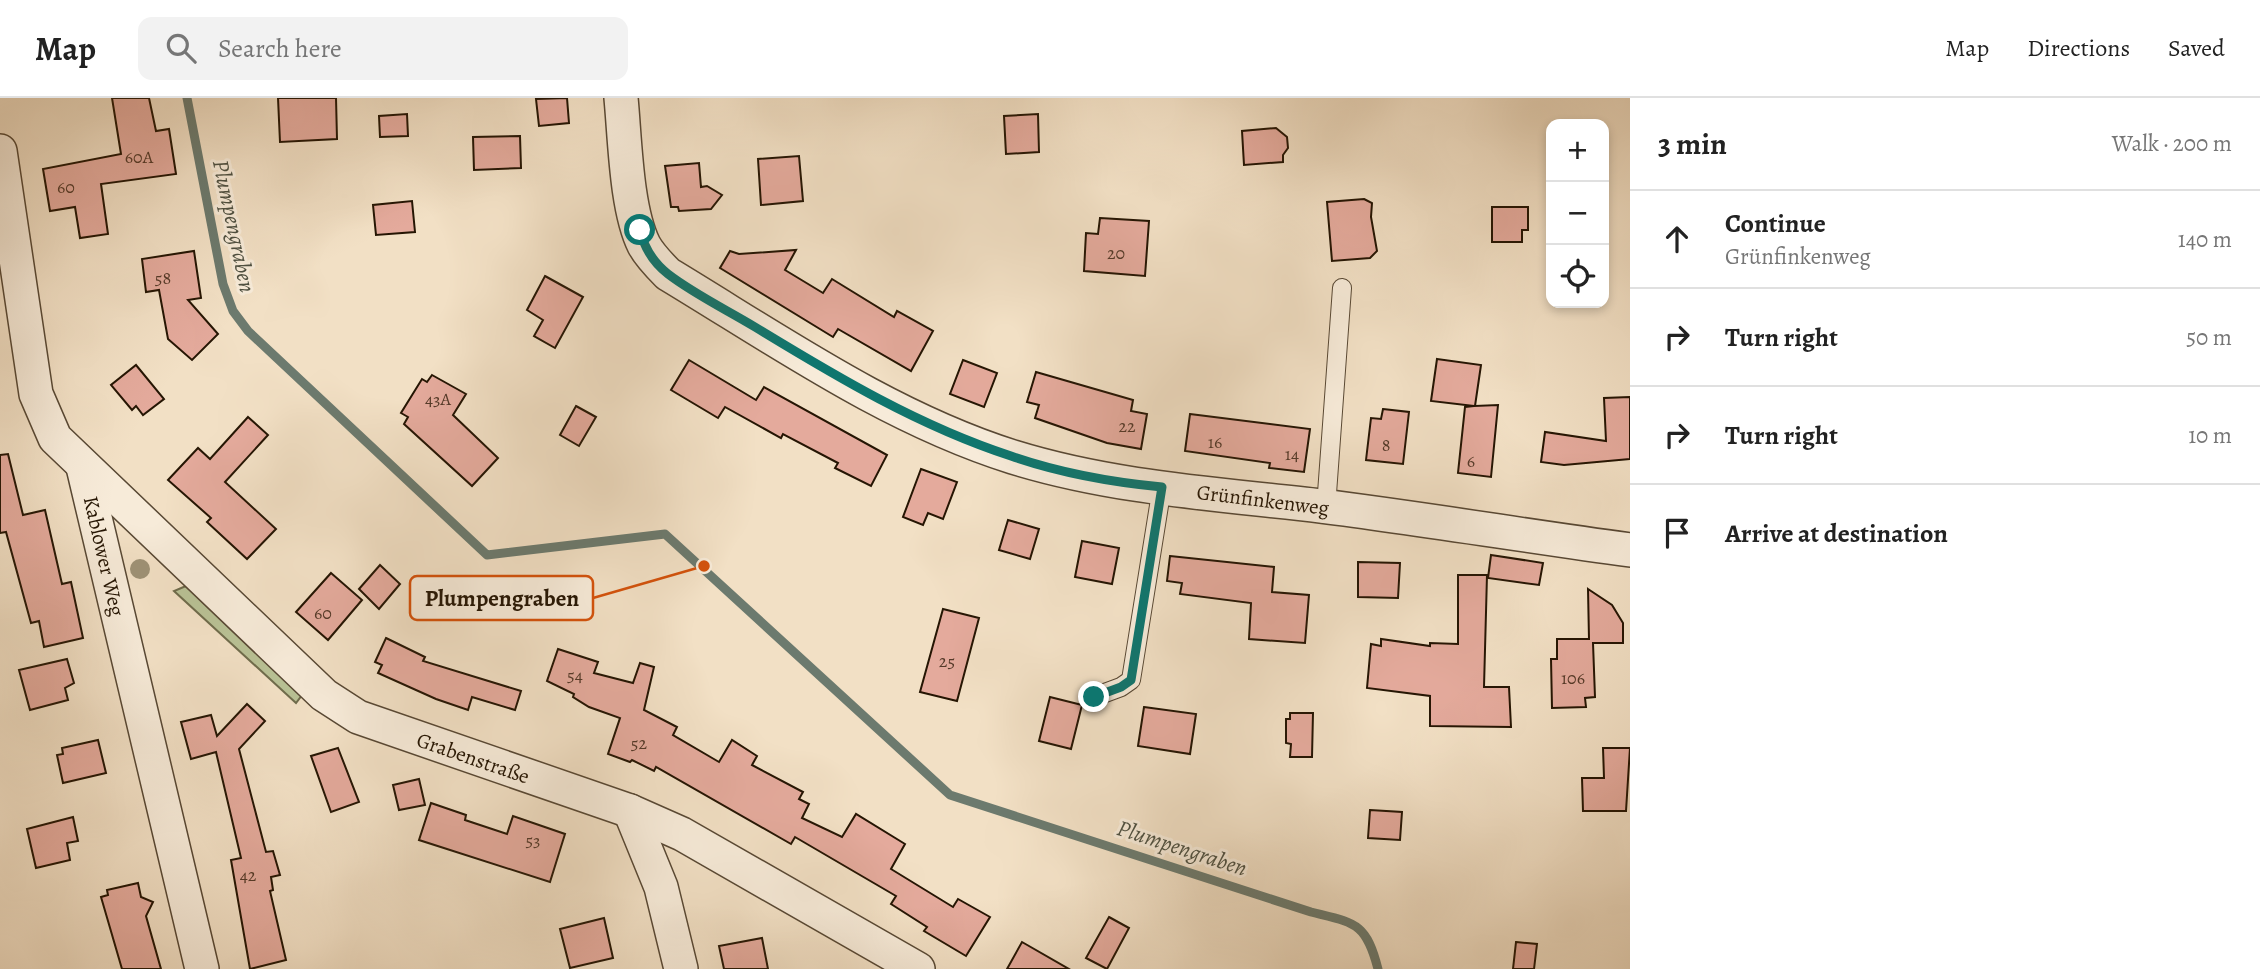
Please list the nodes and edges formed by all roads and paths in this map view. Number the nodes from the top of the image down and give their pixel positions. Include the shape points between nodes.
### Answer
1 (621, 98) edge
2 (0, 151) edge
3 (1342, 288) dead end
4 (83, 467) junction
5 (1162, 487) junction
6 (1326, 507) junction
7 (1630, 550) edge
8 (1094, 697) dead end
9 (630, 811) junction
10 (202, 969) edge
11 (681, 969) edge
12 (918, 969) edge

1 - 5 street, Grünfinkenweg via 632,202 643,243 668,274 848,383 956,436 1095,480
2 - 4 street, Kablower Weg via 36,394 55,438
3 - 6 lane
4 - 9 street, Grabenstraße via 324,695 358,717
4 - 10 street, Kablower Weg
5 - 6 street, Grünfinkenweg
5 - 8 lane via 1131,680
6 - 7 street, Grünfinkenweg
9 - 11 street via 661,887
9 - 12 street, Grabenstraße via 682,834

